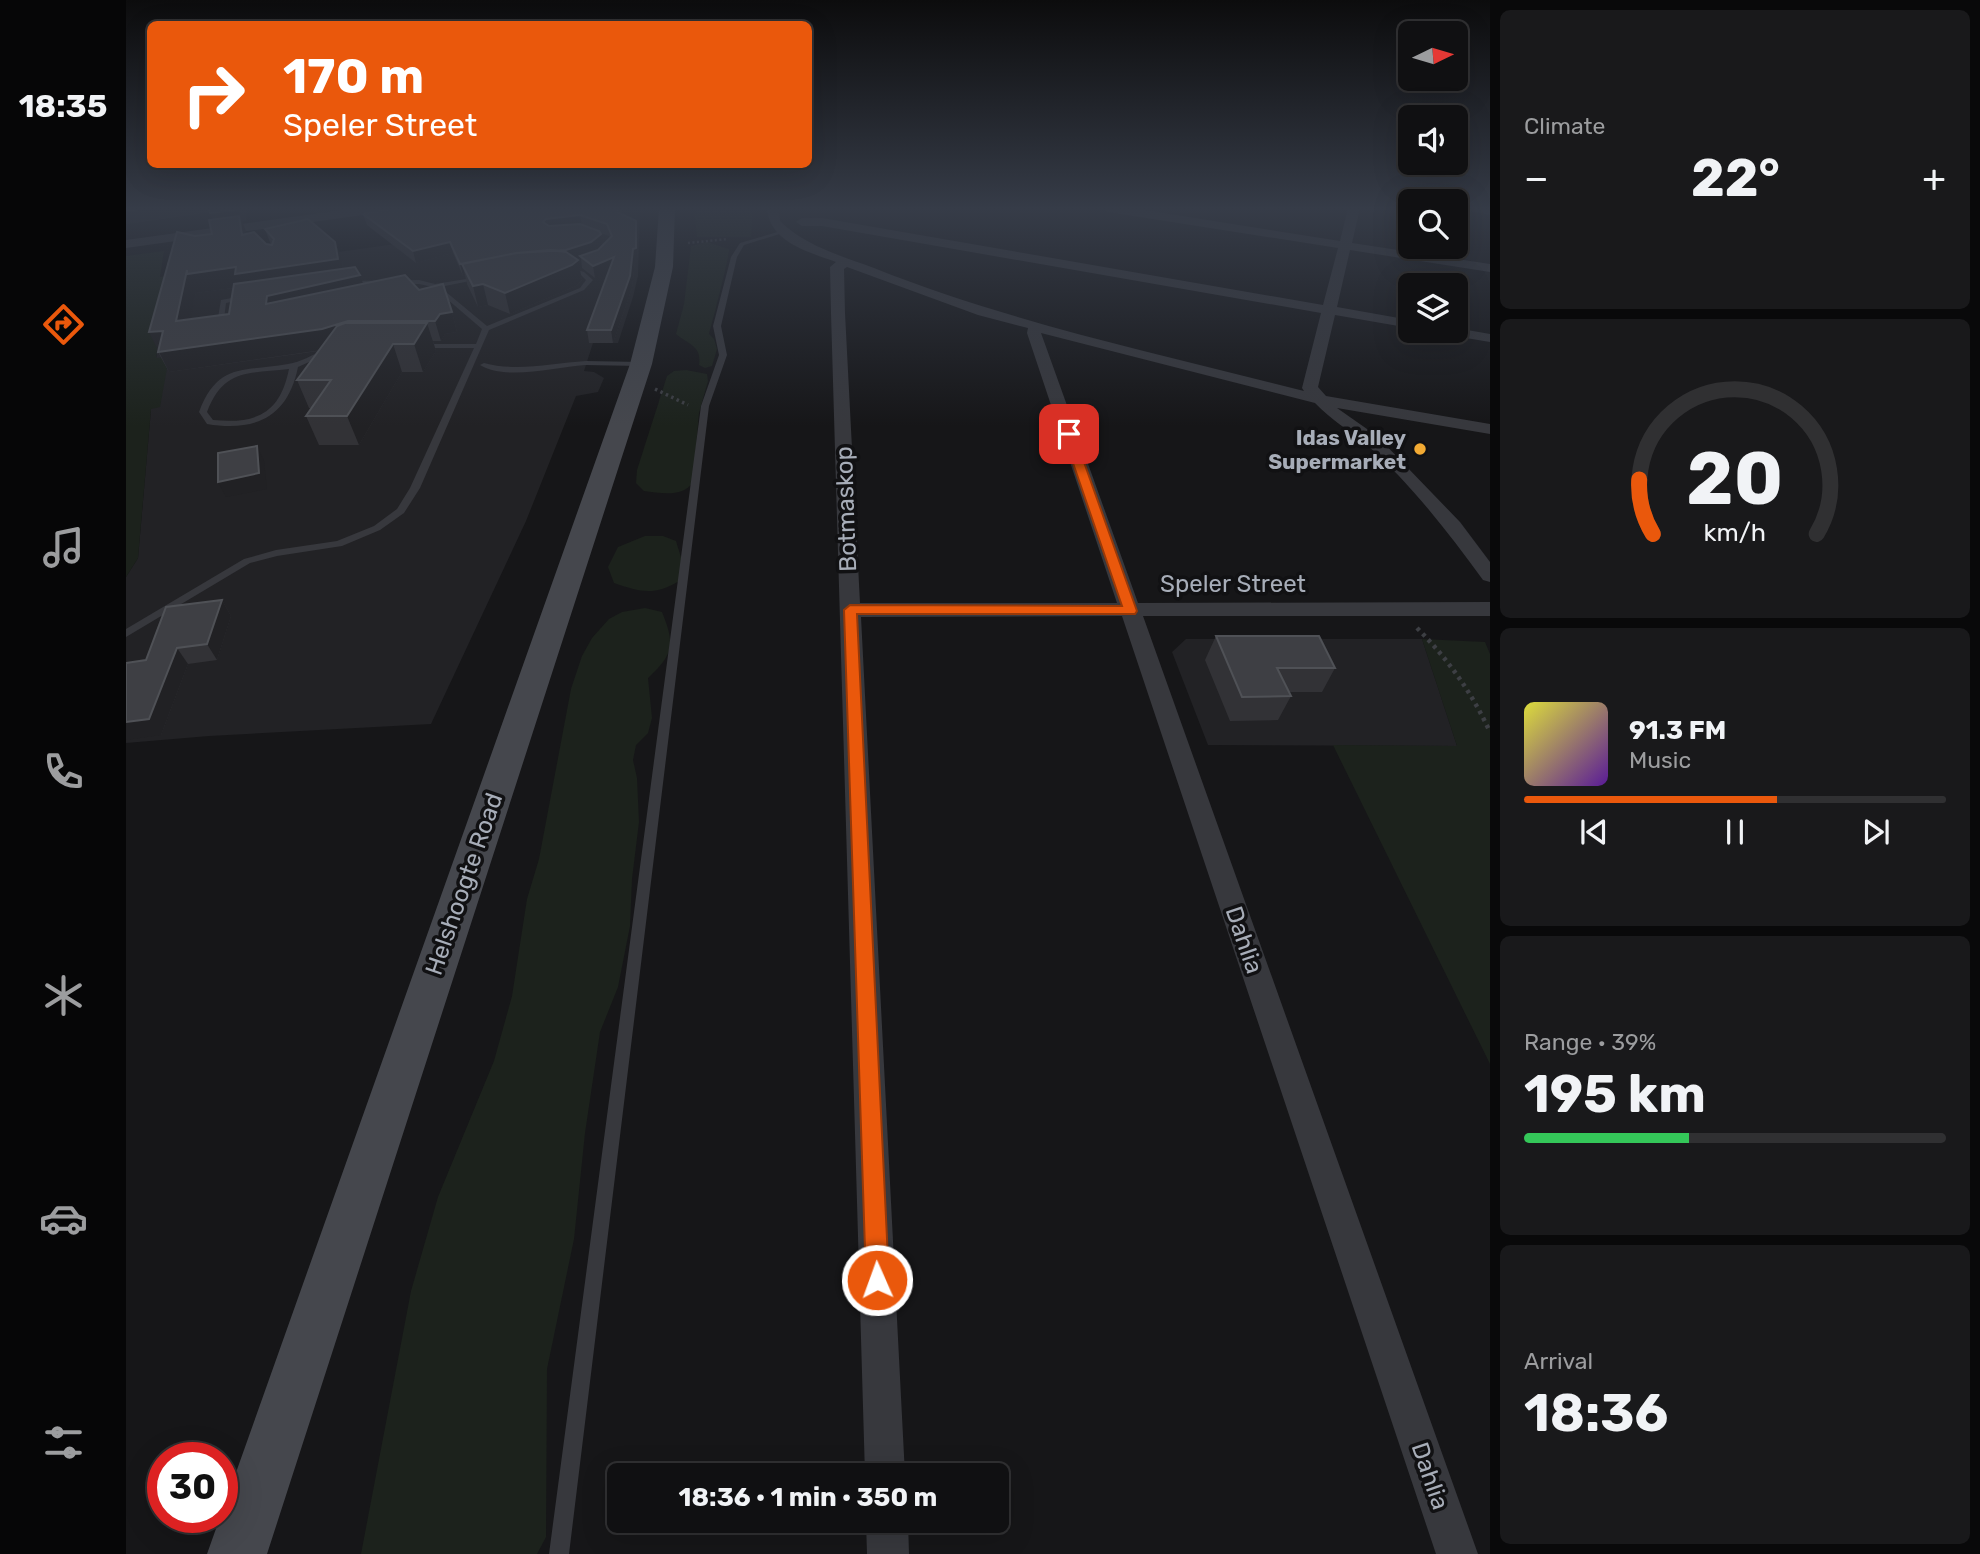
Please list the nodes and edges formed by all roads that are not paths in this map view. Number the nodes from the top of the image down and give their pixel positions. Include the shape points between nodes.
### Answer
1 (353, 281) edge
2 (368, 281) edge
3 (467, 281) edge
4 (590, 281) edge
5 (661, 281) edge
6 (728, 281) edge
7 (838, 281) edge
8 (895, 281) edge
9 (1159, 281) edge
10 (1336, 281) edge
11 (401, 282) junction
12 (330, 284) edge
13 (435, 286) junction
14 (383, 293) edge
15 (263, 295) edge
16 (1329, 310) junction
17 (1398, 322) edge
18 (1036, 326) junction
19 (219, 327) edge
20 (486, 329) junction
21 (1468, 334) edge
22 (1490, 338) edge
23 (413, 346) edge
24 (479, 346) junction
25 (337, 349) edge
26 (641, 364) junction
27 (294, 365) junction
28 (472, 365) junction
29 (1321, 400) junction
30 (1490, 429) edge
31 (1482, 552) edge
32 (1490, 576) edge
33 (1490, 609) edge
34 (850, 610) junction
35 (1130, 611) junction
36 (126, 634) edge
37 (885, 1463) edge
38 (887, 1533) edge
39 (237, 1554) edge
40 (559, 1554) edge
41 (888, 1554) edge
42 (1457, 1554) edge

1 - 12 lane
2 - 11 lane
3 - 13 lane
4 - 20 lane via 582,289
5 - 26 main road, Helshoogte Road
6 - 40 lane via 717,326 723,355 705,406
7 - 34 street, Botmaskop
8 - 18 street
9 - 16 street
10 - 16 street
11 - 13 lane
11 - 14 lane
13 - 20 lane
15 - 19 lane via 223,301
16 - 17 street
16 - 29 street via 1310,388
18 - 29 street
18 - 35 street, Dahlia via 1034,333
20 - 24 lane
21 - 22 street
23 - 24 lane
24 - 28 lane
25 - 27 lane
26 - 28 lane via 544,365 520,370
26 - 39 main road, Helshoogte Road
27 - 27 lane via 220,380 207,396 203,412 210,422 230,425 274,412 292,385
28 - 36 lane via 401,511 377,528 340,544 247,561
29 - 30 street
29 - 31 street via 1371,440
31 - 32 street
33 - 35 street, Speler Street
34 - 35 street, Speler Street
34 - 37 street, Botmaskop
35 - 42 street, Dahlia
38 - 41 street

